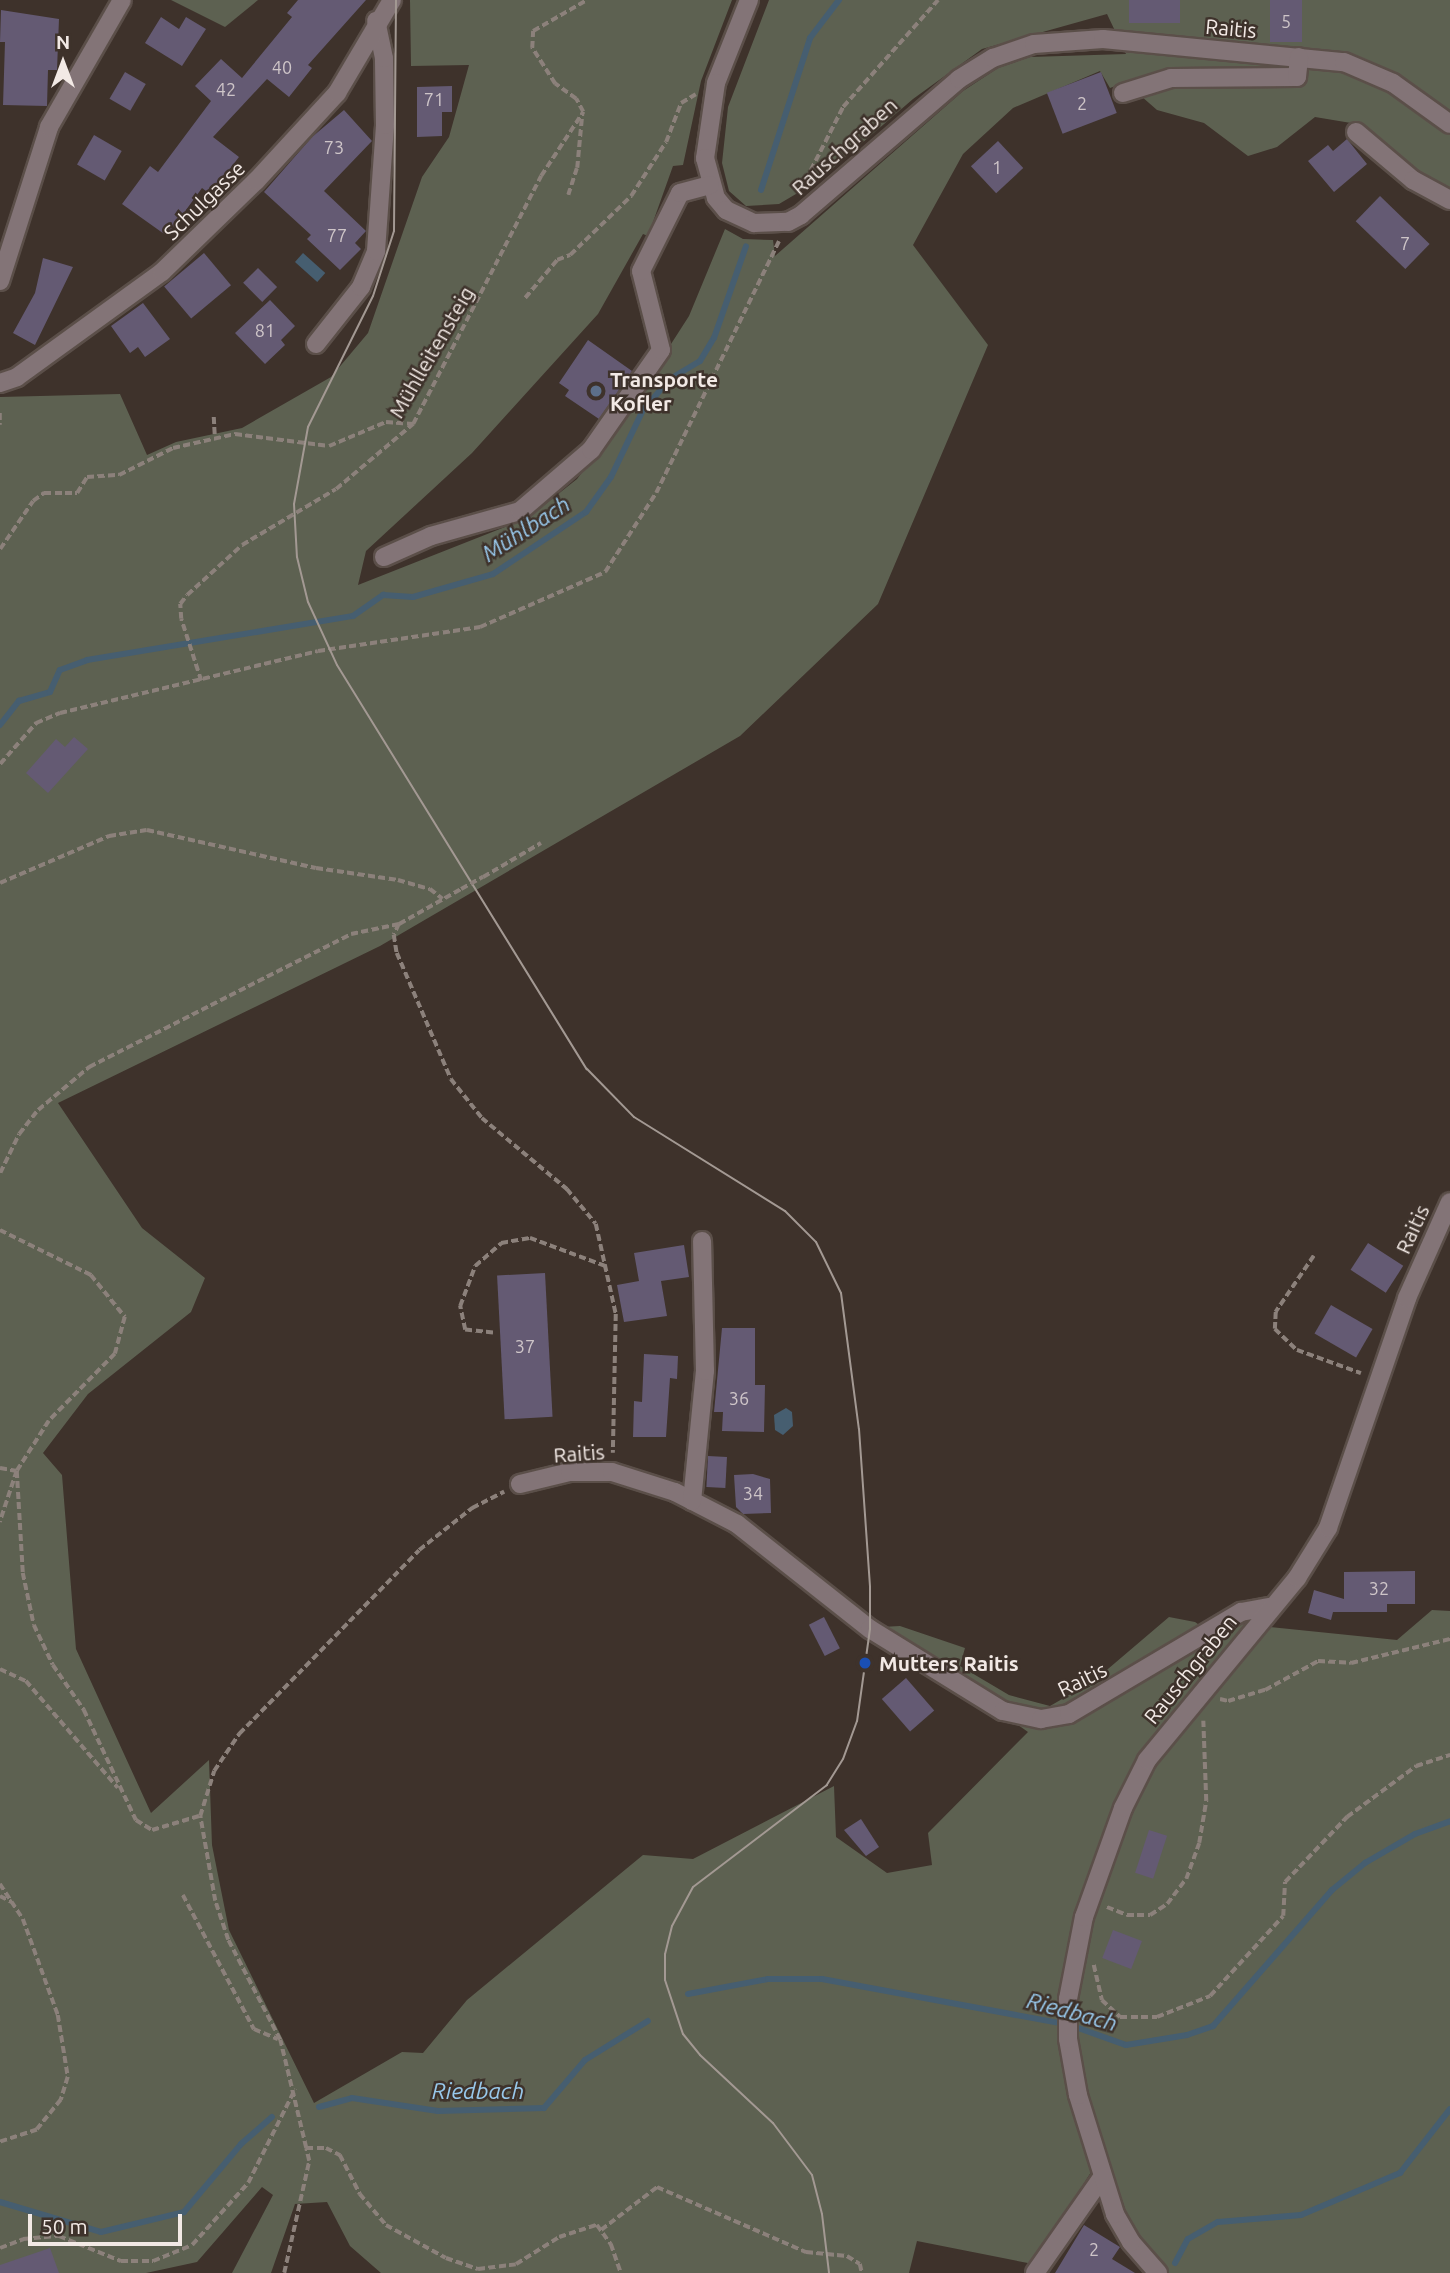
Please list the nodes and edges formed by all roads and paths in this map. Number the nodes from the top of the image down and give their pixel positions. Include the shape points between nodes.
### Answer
1 (122, 0) edge
2 (392, 0) edge
3 (587, 0) edge
4 (749, 0) edge
5 (938, 0) edge
6 (376, 21) junction
7 (1299, 57) junction
8 (993, 58) joint
9 (716, 83) junction
10 (1123, 93) dead end
11 (583, 112) junction
12 (1450, 124) edge
13 (1356, 132) dead end
14 (710, 185) junction
15 (568, 195) dead end
16 (1450, 200) edge
17 (788, 222) junction
18 (0, 281) edge
19 (525, 298) dead end
20 (316, 344) dead end
21 (0, 383) edge
22 (0, 413) edge
23 (214, 417) dead end
24 (413, 424) junction
25 (0, 425) edge
26 (215, 437) junction
27 (0, 549) edge
28 (384, 557) dead end
29 (201, 681) junction
30 (0, 764) edge
31 (541, 843) dead end
32 (0, 883) edge
33 (443, 899) junction
34 (399, 924) junction
35 (0, 1173) edge
36 (1450, 1202) edge
37 (0, 1230) edge
38 (702, 1241) dead end
39 (1314, 1256) dead end
40 (608, 1267) junction
41 (493, 1333) dead end
42 (1379, 1379) junction
43 (0, 1468) edge
44 (17, 1471) junction
45 (612, 1472) junction
46 (520, 1484) joint
47 (692, 1501) junction
48 (0, 1522) edge
49 (1270, 1607) junction
50 (1450, 1639) edge
51 (0, 1670) edge
52 (1198, 1696) junction
53 (1450, 1755) edge
54 (121, 1792) junction
55 (200, 1816) junction
56 (0, 1884) edge
57 (183, 1895) dead end
58 (0, 1896) edge
59 (1090, 1898) junction
60 (14, 1902) junction
61 (1092, 1953) dead end
62 (280, 2040) junction
63 (295, 2088) junction
64 (0, 2142) edge
65 (306, 2148) junction
66 (1102, 2176) junction
67 (601, 2230) junction
68 (0, 2248) edge
69 (284, 2273) edge
70 (621, 2273) edge
71 (862, 2273) edge
72 (1035, 2273) edge
73 (1158, 2273) edge

1 - 18 street via 49,127
2 - 6 street, Schulgasse
3 - 11 path via 533,31 532,48 555,84 576,99
4 - 9 street
5 - 17 path via 843,107 812,162
6 - 20 street via 384,58 385,111 376,251 361,288
6 - 21 street, Schulgasse via 337,93 190,245 143,286 17,377
7 - 8 street, Raitis via 1103,39 1034,44
7 - 10 street via 1297,77 1171,78
7 - 12 street, Raitis via 1367,69
8 - 17 street, Rauschgraben via 909,118
9 - 14 street via 705,158
9 - 19 path via 681,103 666,142 631,196 570,255 557,260
11 - 15 path via 577,168
11 - 24 path, Mühlleitensteig via 541,176
13 - 16 street via 1413,180
14 - 17 street, Rauschgraben via 726,209 739,217
14 - 28 street via 680,193 641,271 661,350 591,450 520,511 431,536
17 - 29 path via 656,493 606,572 480,627 318,651
22 - 25 path
23 - 26 path
24 - 26 path via 386,422 329,446 235,433
24 - 29 path, Mühlleitensteig via 336,489 242,545 209,571 180,604
26 - 27 path via 173,448 119,475 87,477 76,493 44,493 33,501
29 - 30 path via 60,713 36,723
31 - 33 path, bridge
32 - 33 path via 109,836 147,830 316,868 398,880 430,889
33 - 34 path
34 - 35 path via 351,934 125,1045 61,1087 19,1134
34 - 40 path via 394,935 397,953 451,1079 482,1118 582,1204 596,1224
36 - 42 street, Raitis via 1410,1290
37 - 44 path via 90,1275 125,1317 115,1354 49,1421
38 - 47 street via 705,1371
39 - 42 path via 1276,1312 1275,1329 1297,1350
40 - 41 path via 530,1238 501,1243 475,1266 460,1306 465,1330
40 - 45 path via 618,1339
42 - 49 street, Raitis via 1328,1528 1310,1561
43 - 44 path
44 - 48 path
44 - 54 path via 23,1573 34,1625 53,1665 85,1710
45 - 46 street, Raitis via 570,1472
45 - 47 street, Raitis
46 - 55 path via 471,1508 419,1550 239,1734 214,1772
47 - 49 street, Raitis via 771,1548 870,1629 1003,1711 1041,1719 1069,1714 1241,1612
49 - 52 street, Rauschgraben
50 - 52 path via 1351,1663 1318,1661 1265,1690 1228,1701
51 - 54 path via 26,1681
52 - 59 street, Rauschgraben via 1147,1760 1123,1808
52 - 59 path via 1208,1777 1199,1843 1186,1879 1167,1904 1142,1917
53 - 61 path via 1416,1766 1347,1817 1285,1882 1283,1916 1210,1996 1157,2017 1120,2017 1102,2000
54 - 55 path via 136,1820 152,1830
55 - 62 path via 215,1901 228,1940
56 - 60 path
57 - 62 path via 254,2029
58 - 60 path
59 - 66 street, Rauschgraben via 1072,1964 1068,2026 1078,2095
60 - 64 path via 58,2015 68,2077 61,2101 37,2130
62 - 63 path
63 - 65 path
63 - 68 path via 248,2183 192,2245 153,2261 121,2261 59,2236 23,2239
65 - 67 path via 326,2148 340,2155 360,2194 386,2225 413,2244 478,2269 516,2264 559,2237 597,2225
65 - 69 path via 309,2161
66 - 72 street
66 - 73 street, Rauschgraben via 1120,2224
67 - 70 path
67 - 71 path via 657,2187 806,2252 847,2256 860,2264

